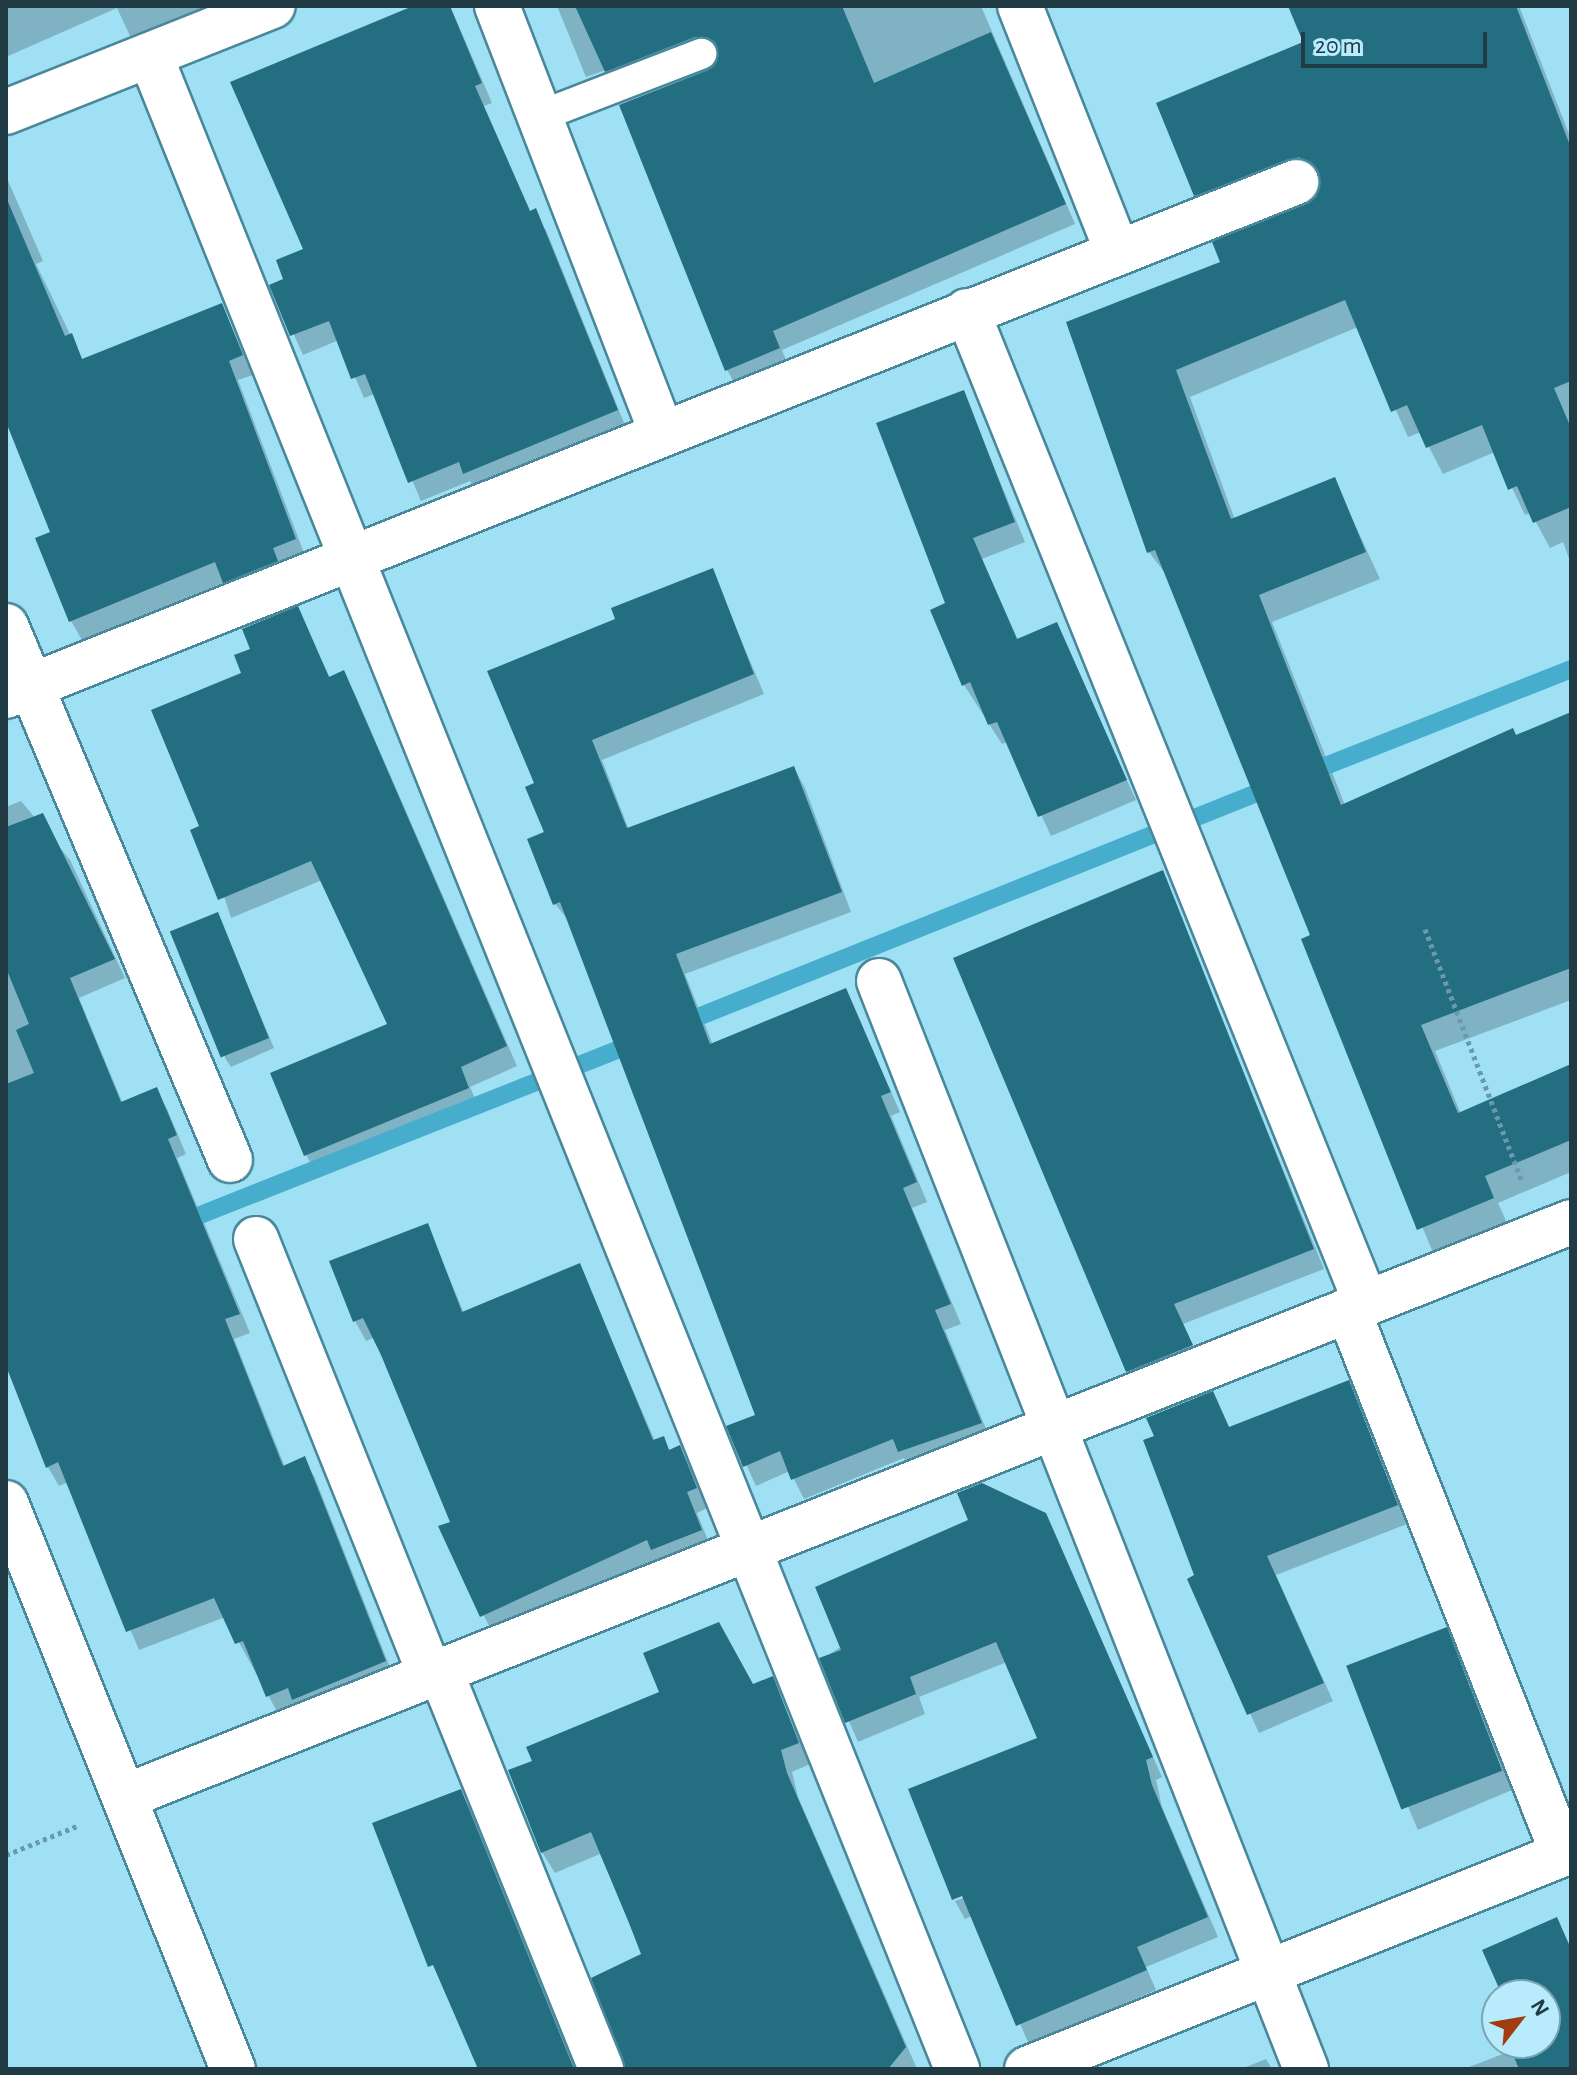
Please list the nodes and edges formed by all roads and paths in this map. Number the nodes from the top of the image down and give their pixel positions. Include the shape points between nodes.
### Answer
1 (273, 6) edge
2 (497, 6) edge
3 (1020, 6) edge
4 (701, 54) dead end
5 (150, 55) junction
6 (6, 112) edge
7 (540, 116) junction
8 (1296, 182) dead end
9 (1117, 251) junction
10 (967, 311) junction
11 (662, 434) junction
12 (347, 560) junction
13 (6, 626) edge
14 (18, 692) edge
15 (1425, 929) dead end
16 (879, 981) dead end
17 (230, 1160) dead end
18 (1556, 1228) edge
19 (256, 1239) dead end
20 (1357, 1307) junction
21 (1053, 1426) junction
22 (6, 1503) edge
23 (746, 1547) junction
24 (435, 1672) junction
25 (126, 1802) junction
26 (1567, 1853) edge
27 (6, 1855) edge
28 (1268, 1972) junction
29 (233, 2069) edge
30 (601, 2069) edge
31 (957, 2069) edge
32 (1027, 2069) edge
33 (1306, 2069) edge

1 - 5 street
2 - 7 street
3 - 9 street
4 - 7 lane
5 - 6 street
5 - 12 street
7 - 11 street
8 - 9 street
9 - 10 street
10 - 11 street
10 - 20 street
11 - 12 street
12 - 14 street
12 - 23 street
13 - 14 street
14 - 17 street
15 - 18 path
16 - 21 street
18 - 20 street
19 - 24 street
20 - 21 street
20 - 26 street
21 - 23 street
21 - 28 street
22 - 25 street
23 - 24 street
23 - 31 street
24 - 25 street
24 - 30 street
25 - 27 path
25 - 29 street
26 - 28 street
28 - 32 street
28 - 33 street

